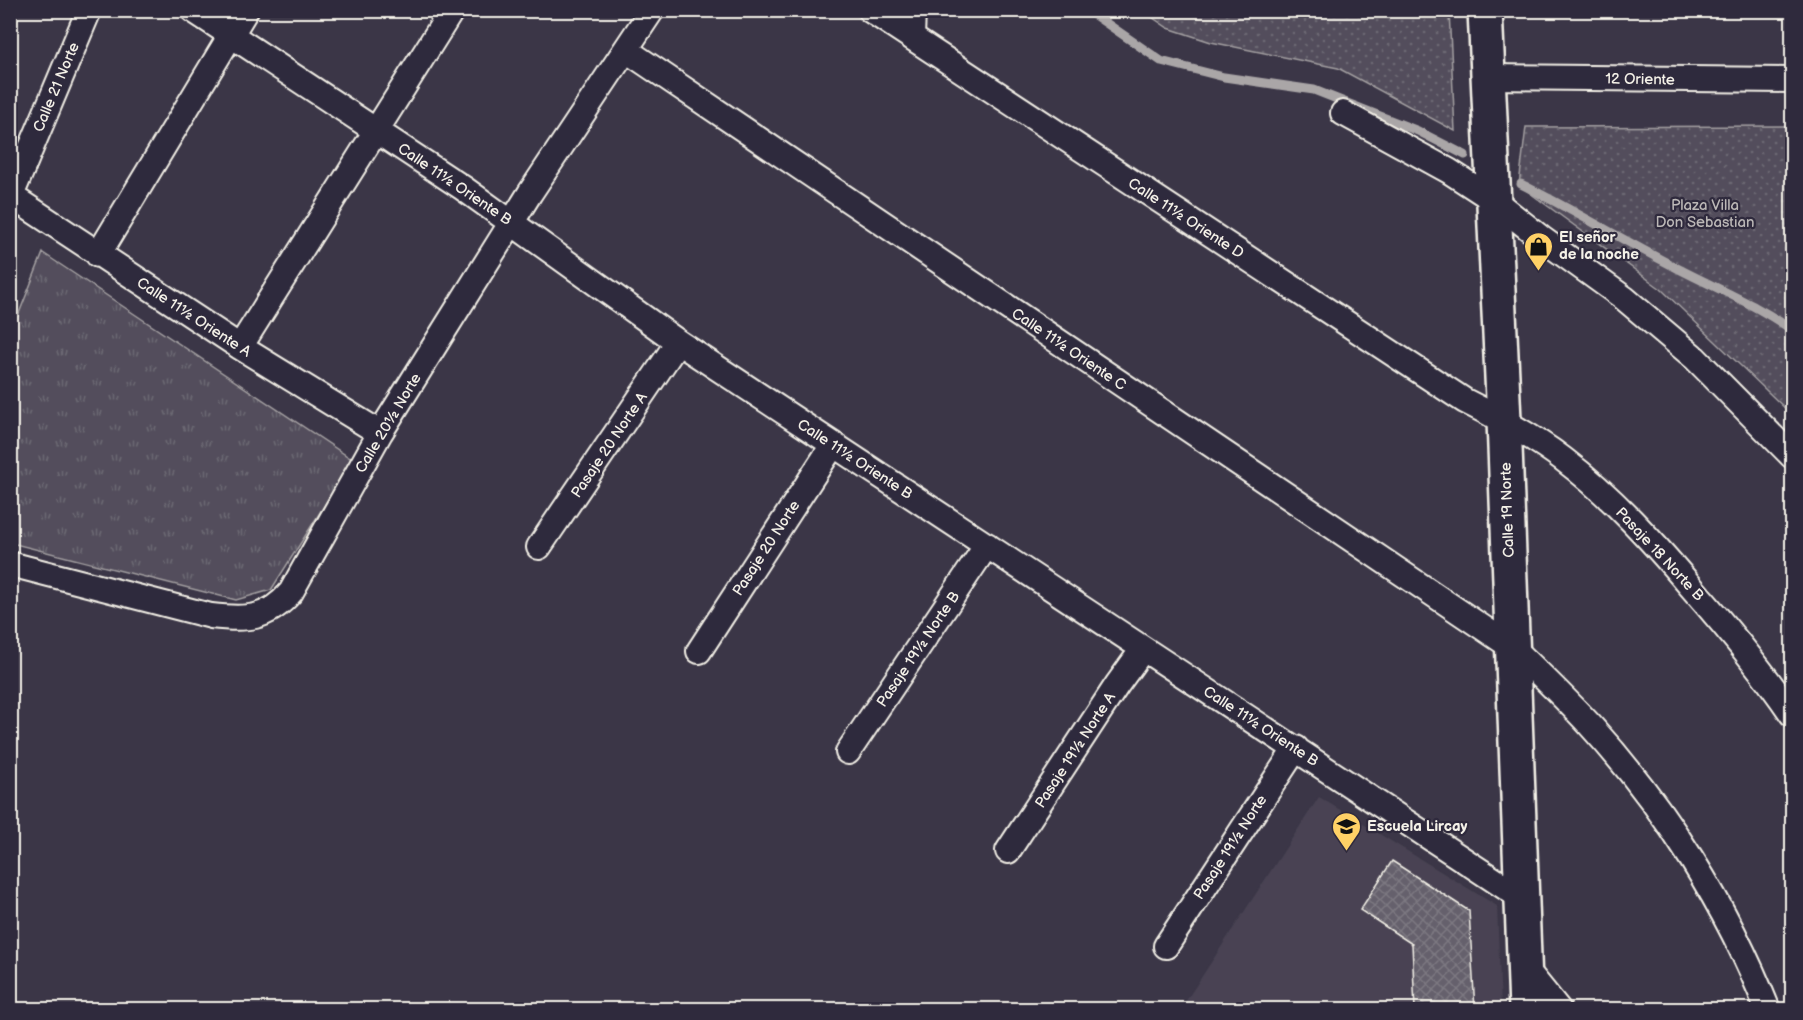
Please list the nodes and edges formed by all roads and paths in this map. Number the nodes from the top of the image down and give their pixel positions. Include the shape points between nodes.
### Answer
1 (89, 10) edge
2 (193, 10) edge
3 (246, 10) edge
4 (452, 10) edge
5 (652, 10) edge
6 (870, 10) edge
7 (913, 10) edge
8 (1485, 10) edge
9 (232, 37) junction
10 (912, 37) junction
11 (626, 50) junction
12 (1488, 77) junction
13 (1792, 80) edge
14 (1343, 113) dead end
15 (377, 132) junction
16 (11, 197) edge
17 (1492, 199) junction
18 (512, 223) junction
19 (98, 255) junction
20 (678, 342) junction
21 (240, 347) junction
22 (1503, 420) junction
23 (380, 433) junction
24 (833, 445) junction
25 (1792, 456) edge
26 (987, 545) junction
27 (539, 547) dead end
28 (10, 564) edge
29 (1513, 648) junction
30 (1143, 649) junction
31 (699, 651) dead end
32 (1792, 714) edge
33 (1296, 748) junction
34 (848, 752) dead end
35 (1008, 851) dead end
36 (1523, 899) junction
37 (1166, 946) dead end
38 (1526, 968) junction
39 (1526, 1010) edge
40 (1559, 1010) edge
41 (1768, 1010) edge

1 - 16 street, Calle 21 Norte
2 - 9 street, Calle 11½ Oriente B
3 - 9 street
4 - 15 street
5 - 11 street, Calle 20½ Norte
6 - 10 street, Calle 11½ Oriente D
7 - 10 street
8 - 12 street, Calle 19 Norte
9 - 15 street, Calle 11½ Oriente B
9 - 19 street
10 - 22 street, Calle 11½ Oriente D via 1465,402
11 - 18 street, Calle 20½ Norte
11 - 29 street, Calle 11½ Oriente C
12 - 13 street, 12 Oriente
12 - 17 street, Calle 19 Norte
14 - 17 street
15 - 18 street, Calle 11½ Oriente B
15 - 21 street
16 - 19 street, Calle 11½ Oriente A
17 - 22 street, Calle 19 Norte
17 - 25 street via 1664,330
18 - 20 street, Calle 11½ Oriente B
18 - 23 street, Calle 20½ Norte
19 - 21 street, Calle 11½ Oriente A
20 - 24 street, Calle 11½ Oriente B
20 - 27 street, Pasaje 20 Norte A
21 - 23 street, Calle 11½ Oriente A
22 - 29 street, Calle 19 Norte
22 - 32 street, Pasaje 18 Norte B via 1564,460 1650,540 1730,631
23 - 28 street, Calle 20½ Norte via 291,592 261,616 212,616
24 - 26 street, Calle 11½ Oriente B
24 - 31 street, Pasaje 20 Norte
26 - 30 street, Calle 11½ Oriente B
26 - 34 street, Pasaje 19½ Norte B
29 - 36 street, Calle 19 Norte
29 - 41 street, Calle 11½ Oriente C via 1591,726 1667,823 1736,939
30 - 33 street, Calle 11½ Oriente B
30 - 35 street, Pasaje 19½ Norte A
33 - 36 street, Calle 11½ Oriente B
33 - 37 street, Pasaje 19½ Norte
36 - 38 street, Calle 19 Norte
38 - 39 street, Calle 19 Norte
38 - 40 street

